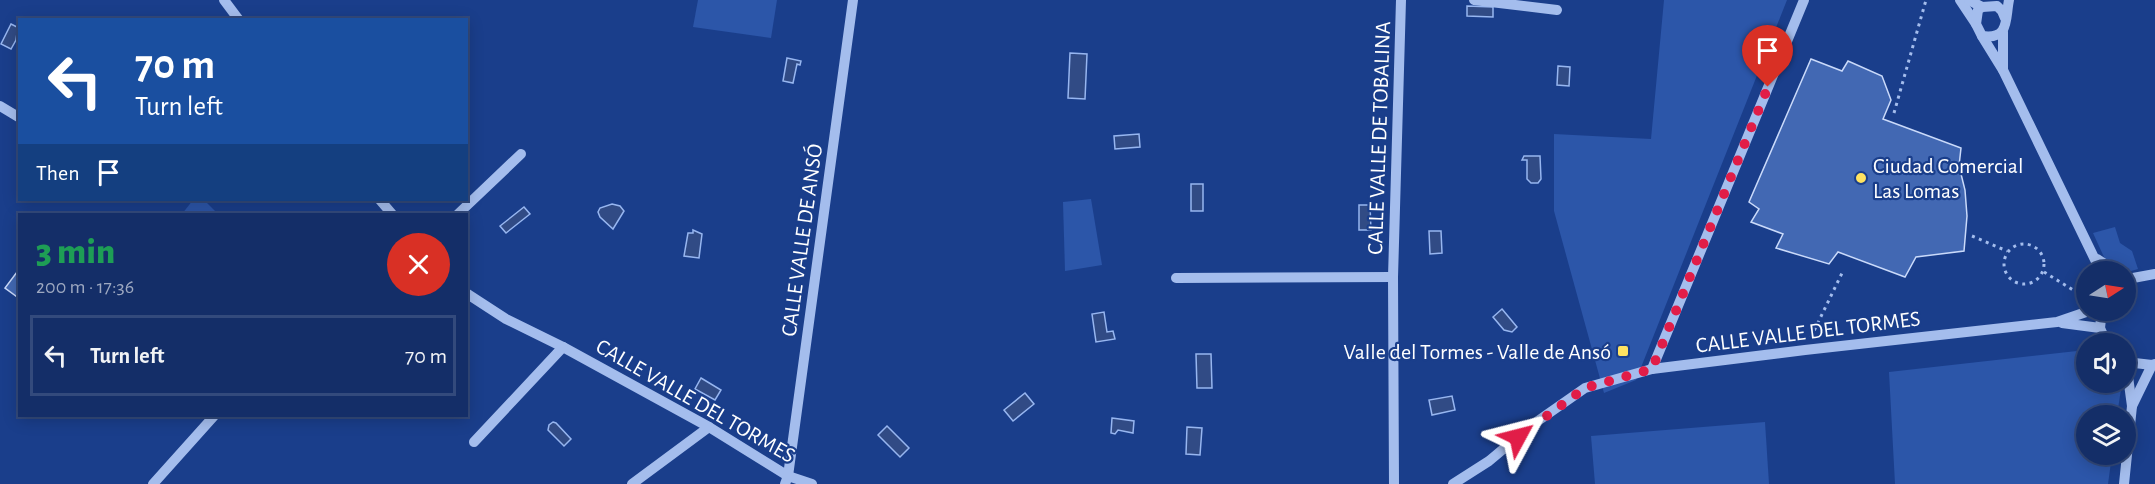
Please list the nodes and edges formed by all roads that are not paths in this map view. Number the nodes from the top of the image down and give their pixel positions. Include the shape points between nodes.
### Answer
1 (224, 0) edge
2 (853, 0) edge
3 (1401, 0) edge
4 (1474, 0) edge
5 (1804, 0) edge
6 (1960, 0) edge
7 (1969, 0) edge
8 (2009, 0) edge
9 (1990, 4) edge
10 (1557, 10) dead end
11 (238, 18) edge
12 (2005, 18) junction
13 (1976, 24) junction
14 (2003, 32) junction
15 (1982, 36) junction
16 (2003, 70) junction
17 (0, 106) edge
18 (18, 117) edge
19 (521, 154) dead end
20 (381, 201) edge
21 (391, 213) edge
22 (459, 213) edge
23 (2097, 259) joint
24 (2100, 261) edge
25 (2155, 273) edge
26 (1393, 277) junction
27 (2136, 277) edge
28 (1176, 278) dead end
29 (468, 294) edge
30 (2076, 315) edge
31 (2101, 321) edge
32 (2057, 322) junction
33 (2100, 328) junction
34 (2102, 333) edge
35 (563, 347) junction
36 (2136, 363) edge
37 (2153, 364) edge
38 (1652, 369) junction
39 (2132, 405) edge
40 (213, 417) edge
41 (709, 427) junction
42 (474, 442) dead end
43 (2126, 465) edge
44 (787, 480) edge
45 (153, 484) edge
46 (632, 484) edge
47 (812, 484) edge
48 (1394, 484) edge
49 (1453, 484) edge
50 (2124, 484) edge

1 - 11 street
2 - 44 street, CALLE VALLE DE ANSÓ
3 - 26 street, CALLE VALLE DE TOBALINA
4 - 10 street
5 - 38 street
6 - 13 street
7 - 9 street
8 - 12 street
9 - 12 street via 1997,6
9 - 13 street via 1978,10
12 - 14 street
13 - 15 street
14 - 15 street via 1991,38
14 - 16 street
15 - 16 street
16 - 23 street
17 - 18 street
19 - 22 street
20 - 21 street
23 - 24 street
25 - 27 street
26 - 28 street, CALLE VALLE DE TOBALINA
26 - 48 street, CALLE VALLE DE TOBALINA
29 - 35 street, CALLE VALLE DEL TORMES via 506,319
30 - 32 street, CALLE VALLE DEL TORMES
31 - 33 street
32 - 33 street, CALLE VALLE DEL TORMES
32 - 38 street, CALLE VALLE DEL TORMES
33 - 34 street
35 - 41 street, CALLE VALLE DEL TORMES
35 - 42 street, CALLE VALLE DEL TORMES
36 - 37 street
37 - 39 street
38 - 49 street, CALLE VALLE DEL TORMES via 1585,388
40 - 45 street
41 - 44 street, CALLE VALLE DEL TORMES
41 - 46 street
43 - 50 street
44 - 47 street, CALLE VALLE DEL TORMES

